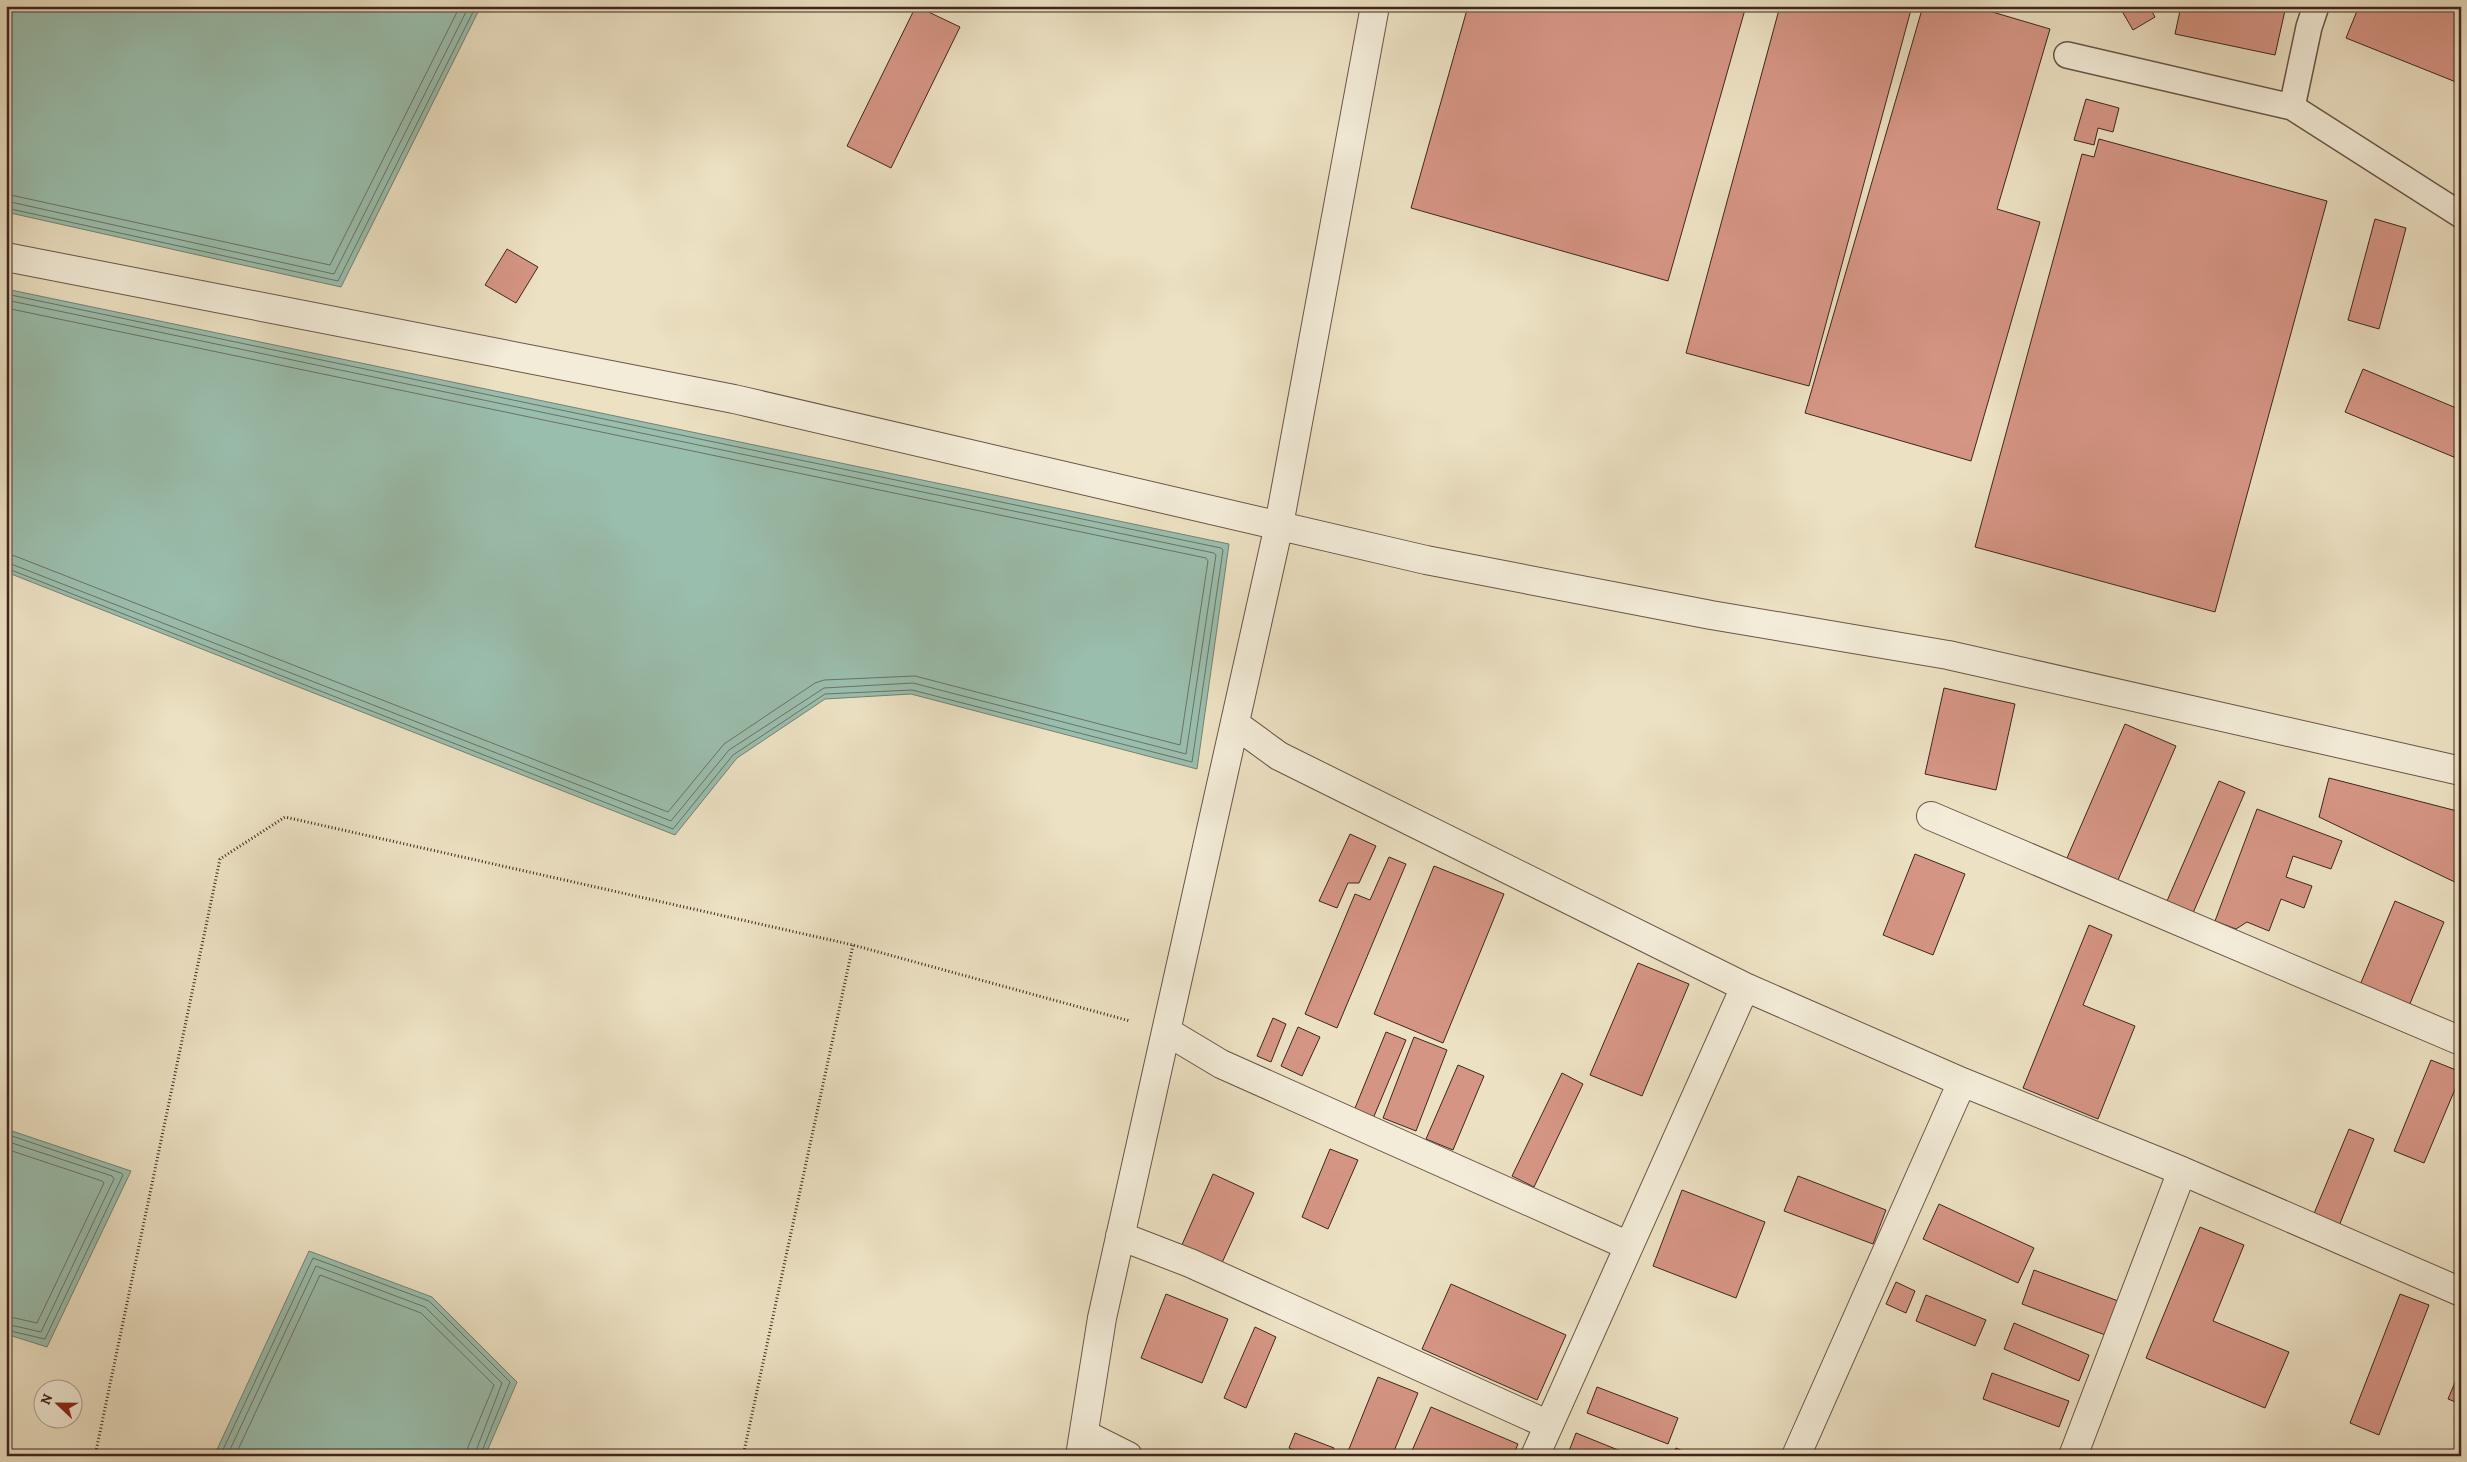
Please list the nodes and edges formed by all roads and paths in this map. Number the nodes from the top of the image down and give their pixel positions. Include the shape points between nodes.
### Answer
1 (1376, 6) edge
2 (2316, 6) edge
3 (2067, 55) dead end
4 (2292, 107) junction
5 (2461, 215) edge
6 (6, 257) edge
7 (1279, 526) junction
8 (1235, 724) junction
9 (2461, 771) edge
10 (1932, 816) dead end
11 (853, 945) junction
12 (1744, 987) junction
13 (1166, 1031) junction
14 (2461, 1041) edge
15 (1962, 1082) junction
16 (2182, 1171) junction
17 (1120, 1236) junction
18 (1629, 1246) junction
19 (2461, 1292) edge
20 (1549, 1425) junction
21 (1082, 1445) edge
22 (95, 1456) edge
23 (743, 1456) edge
24 (1128, 1456) edge
25 (1535, 1456) edge
26 (1796, 1456) edge
27 (2073, 1456) edge

1 - 7 street
2 - 4 lane
3 - 4 lane
4 - 5 lane
6 - 7 street via 734,399
7 - 8 street
7 - 9 street via 1426,560 1721,617 1948,655
8 - 12 street via 1279,756
8 - 13 street
10 - 14 street
11 - 13 path
11 - 22 path via 285,817 220,859
11 - 23 path
12 - 15 street
12 - 18 street
13 - 17 street
13 - 18 street via 1221,1064
15 - 16 street
15 - 26 street
16 - 19 street
16 - 27 street
17 - 20 street via 1190,1263
17 - 21 street via 1102,1318
18 - 20 street
20 - 25 street
21 - 24 street

